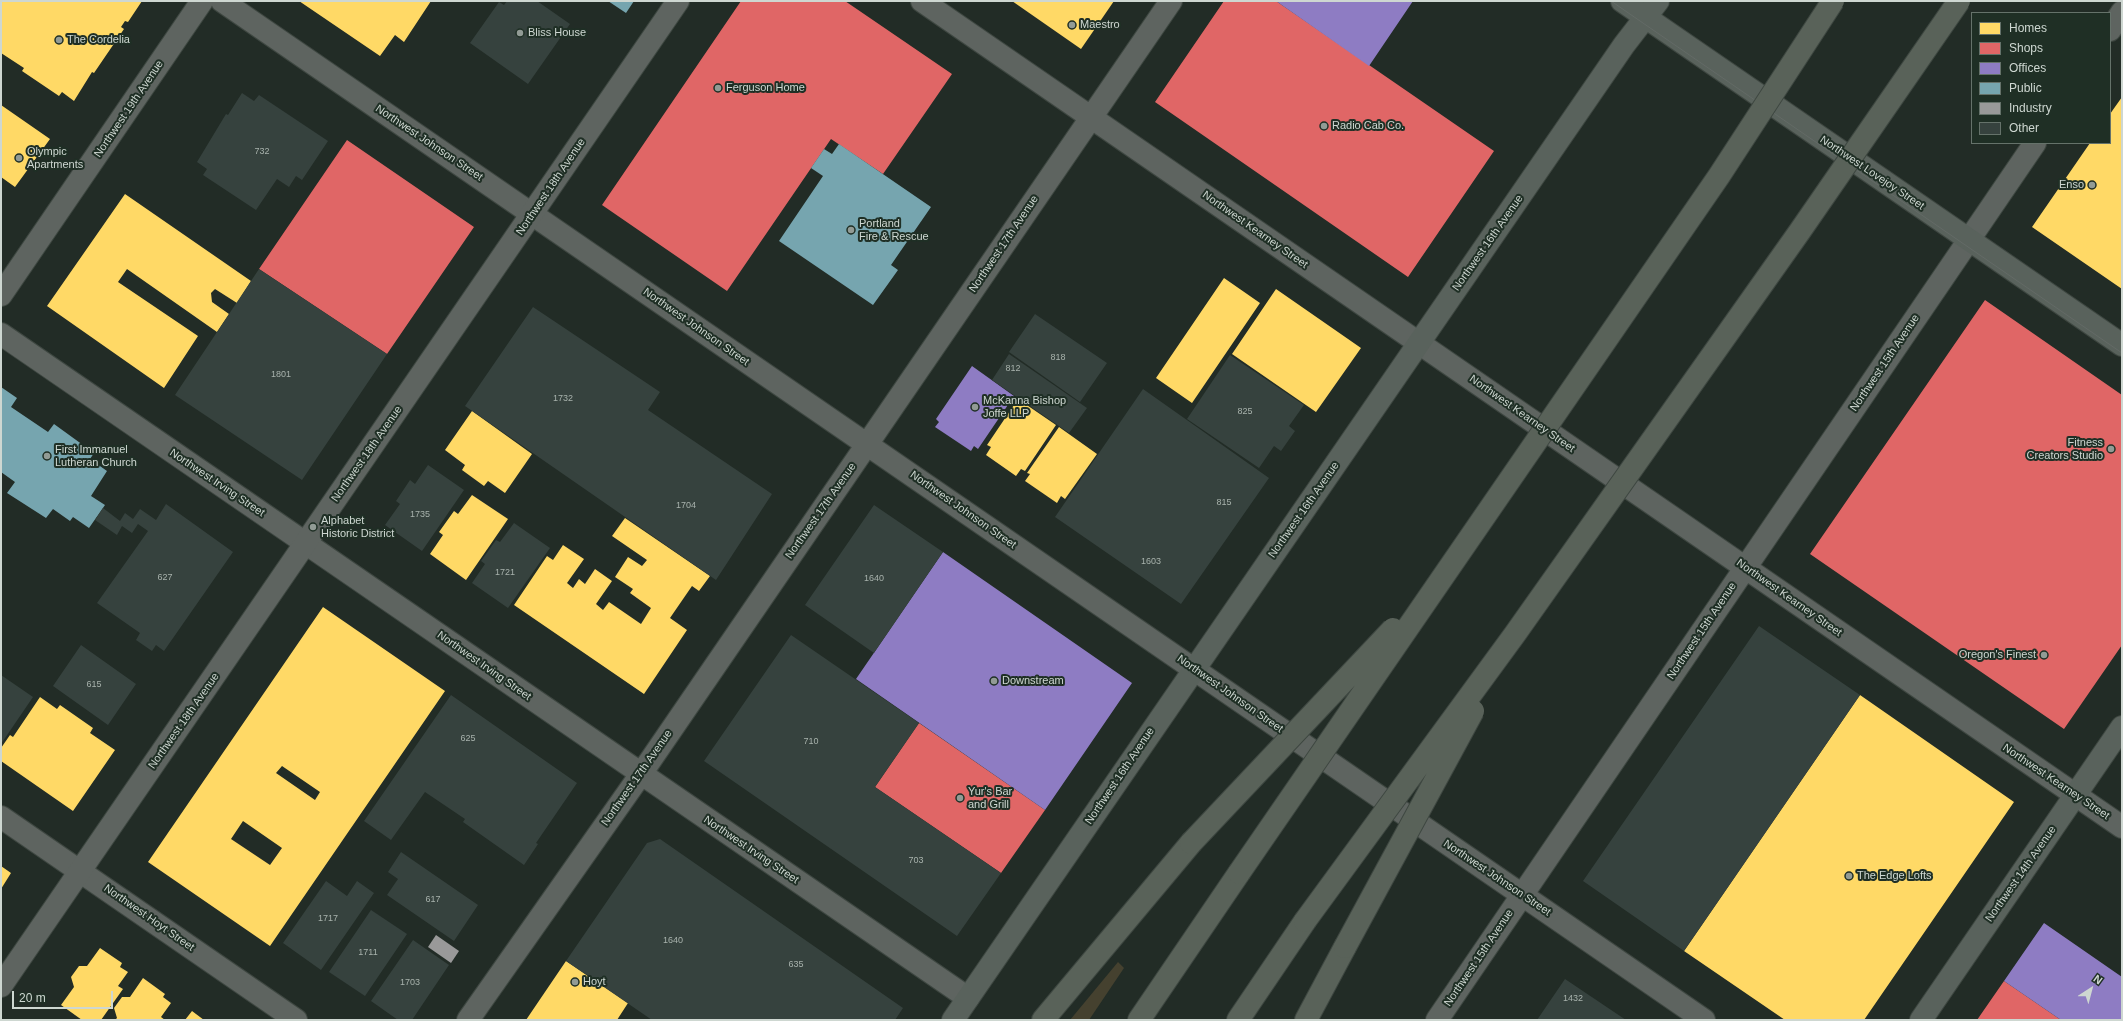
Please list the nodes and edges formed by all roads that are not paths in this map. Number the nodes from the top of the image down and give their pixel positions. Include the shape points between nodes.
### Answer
1 (202, 1) edge
2 (222, 1) edge
3 (678, 1) edge
4 (922, 1) edge
5 (1171, 1) edge
6 (1622, 1) edge
7 (1833, 1) edge
8 (1959, 1) edge
9 (1652, 9) edge
10 (2122, 12) edge
11 (2111, 28) edge
12 (1091, 117) junction
13 (2034, 144) edge
14 (532, 214) junction
15 (1970, 240) junction
16 (1, 295) edge
17 (1, 334) edge
18 (1419, 343) junction
19 (2122, 345) edge
20 (867, 444) junction
21 (306, 543) junction
22 (1745, 568) junction
23 (1437, 584) junction
24 (1515, 634) junction
25 (1194, 669) junction
26 (2122, 727) edge
27 (641, 774) junction
28 (2075, 795) junction
29 (1, 817) edge
30 (2122, 827) edge
31 (81, 872) junction
32 (1522, 896) junction
33 (1, 986) edge
34 (968, 998) junction
35 (296, 1020) edge
36 (468, 1020) edge
37 (952, 1020) edge
38 (1043, 1020) edge
39 (1139, 1020) edge
40 (1238, 1020) edge
41 (1306, 1020) edge
42 (1437, 1020) edge
43 (1704, 1020) edge
44 (1920, 1020) edge

1 - 16 street, Northwest 19th Avenue
2 - 14 street, Northwest Johnson Street
3 - 14 street, Northwest 18th Avenue
4 - 12 street, Northwest Kearney Street
5 - 12 street, Northwest 17th Avenue
6 - 9 main road, Northwest Lovejoy Street
7 - 23 highway, bridge via 1720,176
8 - 24 highway, bridge via 1791,244
9 - 15 main road, Northwest Lovejoy Street
9 - 18 main road, Northwest 16th Avenue
10 - 11 street
12 - 18 street, Northwest Kearney Street
12 - 20 street, Northwest 17th Avenue
13 - 15 street, Northwest 15th Avenue
14 - 20 street, Northwest Johnson Street
14 - 21 street, Northwest 18th Avenue
15 - 19 main road, Northwest Lovejoy Street
15 - 22 street, Northwest 15th Avenue
17 - 21 street, Northwest Irving Street
18 - 22 street, Northwest Kearney Street
18 - 25 main road, Northwest 16th Avenue
20 - 25 street, Northwest Johnson Street
20 - 27 street, Northwest 17th Avenue
21 - 27 street, Northwest Irving Street
21 - 31 street, Northwest 18th Avenue
22 - 28 street, Northwest Kearney Street
22 - 32 street, Northwest 15th Avenue
23 - 38 highway, bridge via 1191,843
23 - 39 highway, bridge
24 - 40 highway, bridge via 1305,921
24 - 41 highway, bridge
25 - 32 street, Northwest Johnson Street
25 - 34 main road, Northwest 16th Avenue
26 - 28 main road, Northwest 14th Avenue
27 - 34 street, Northwest Irving Street
27 - 36 street, Northwest 17th Avenue
28 - 30 street, Northwest Kearney Street
28 - 44 main road, Northwest 14th Avenue
29 - 31 street, Northwest Hoyt Street
31 - 33 street, Northwest 18th Avenue
31 - 35 street, Northwest Hoyt Street
32 - 42 street, Northwest 15th Avenue
32 - 43 street, Northwest Johnson Street
34 - 37 main road, Northwest 16th Avenue

